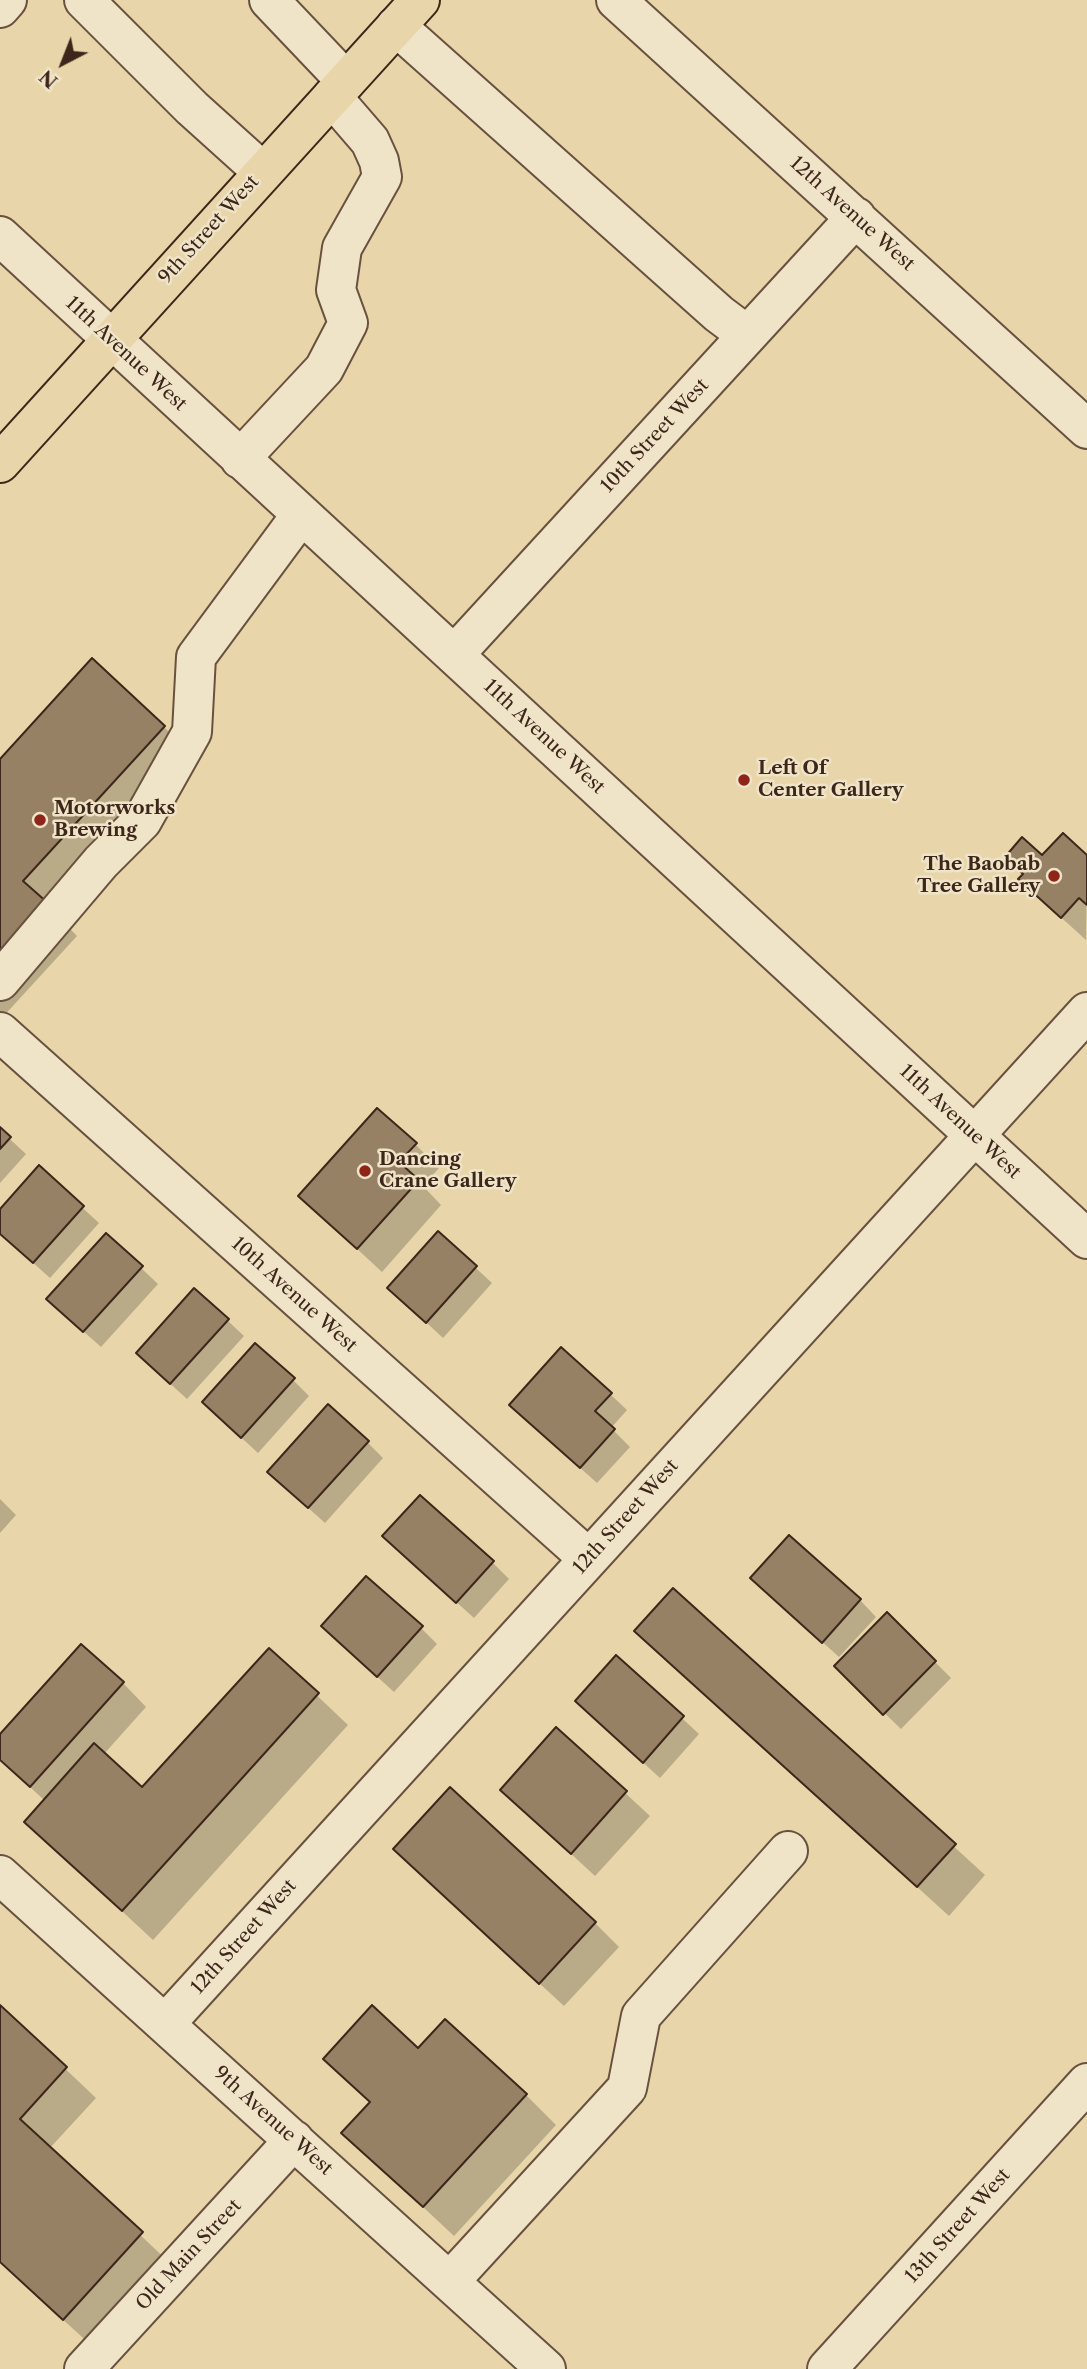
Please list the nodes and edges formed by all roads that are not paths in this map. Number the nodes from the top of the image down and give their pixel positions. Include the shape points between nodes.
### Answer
1 (7, 0) edge
2 (84, 0) edge
3 (269, 0) edge
4 (616, 0) edge
5 (0, 8) edge
6 (408, 13) edge
7 (339, 89) junction
8 (263, 172) junction
9 (856, 217) junction
10 (0, 236) edge
11 (747, 335) junction
12 (109, 340) junction
13 (1087, 429) edge
14 (240, 459) junction
15 (0, 463) edge
16 (301, 515) junction
17 (454, 655) junction
18 (0, 981) edge
19 (1087, 1012) edge
20 (0, 1032) edge
21 (974, 1135) junction
22 (1087, 1239) edge
23 (588, 1558) junction
24 (788, 1851) dead end
25 (0, 1875) edge
26 (165, 2024) junction
27 (1082, 2099) edge
28 (294, 2140) junction
29 (450, 2281) junction
30 (84, 2369) edge
31 (546, 2369) edge
32 (827, 2369) edge

1 - 5 street
2 - 8 street
3 - 7 street
4 - 9 street, 12th Avenue West
6 - 7 main road, 9th Street West
6 - 11 street via 719,314
7 - 8 main road, 9th Street West
7 - 14 street via 370,141 382,177 342,248 337,290 348,323 324,369
8 - 12 main road, 9th Street West
9 - 11 street, 10th Street West
9 - 13 street, 12th Avenue West
10 - 12 street, 11th Avenue West
11 - 17 street, 10th Street West
12 - 14 street, 11th Avenue West
12 - 15 main road, 9th Street West
14 - 16 street, 11th Avenue West
16 - 17 street, 11th Avenue West
16 - 18 street via 195,657 192,732 142,821
17 - 21 street, 11th Avenue West
19 - 21 street, 12th Street West
20 - 23 street, 10th Avenue West
21 - 22 street, 11th Avenue West
21 - 23 street, 12th Street West
23 - 26 street, 12th Street West
24 - 29 street via 641,2016 626,2088
25 - 26 street, 9th Avenue West
26 - 28 street, 9th Avenue West
27 - 32 street, 13th Street West
28 - 29 street, 9th Avenue West
28 - 30 street, Old Main Street
29 - 31 street, 9th Avenue West

